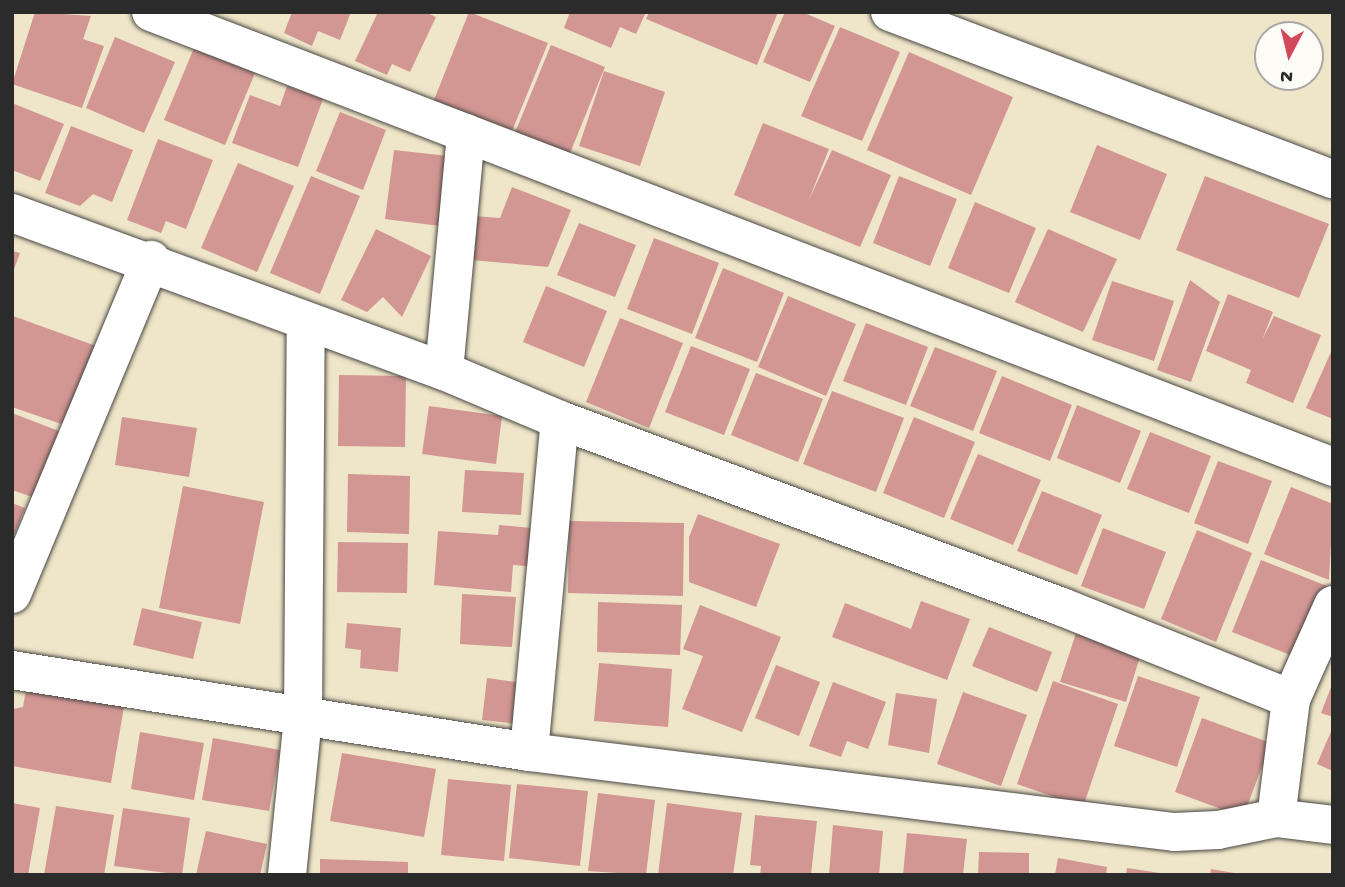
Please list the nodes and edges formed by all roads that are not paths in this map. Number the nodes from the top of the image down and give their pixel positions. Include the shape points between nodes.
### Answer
1 (151, 12) edge
2 (890, 12) edge
3 (466, 133) junction
4 (1333, 179) edge
5 (12, 213) edge
6 (151, 260) junction
7 (306, 324) junction
8 (444, 371) junction
9 (560, 420) junction
10 (1333, 467) edge
11 (12, 594) edge
12 (1333, 605) edge
13 (12, 670) edge
14 (1291, 699) junction
15 (303, 718) junction
16 (529, 752) junction
17 (1276, 818) junction
18 (1333, 825) edge
19 (287, 875) edge

1 - 3 street
2 - 4 street
3 - 8 street
3 - 10 street
5 - 6 street
6 - 7 street
6 - 11 street
7 - 8 street
7 - 15 street
8 - 9 street
9 - 14 street via 1062,607
9 - 16 street
12 - 14 street
13 - 15 street
14 - 17 street
15 - 16 street
15 - 19 street
16 - 17 street via 1174,832 1218,830
17 - 18 street

